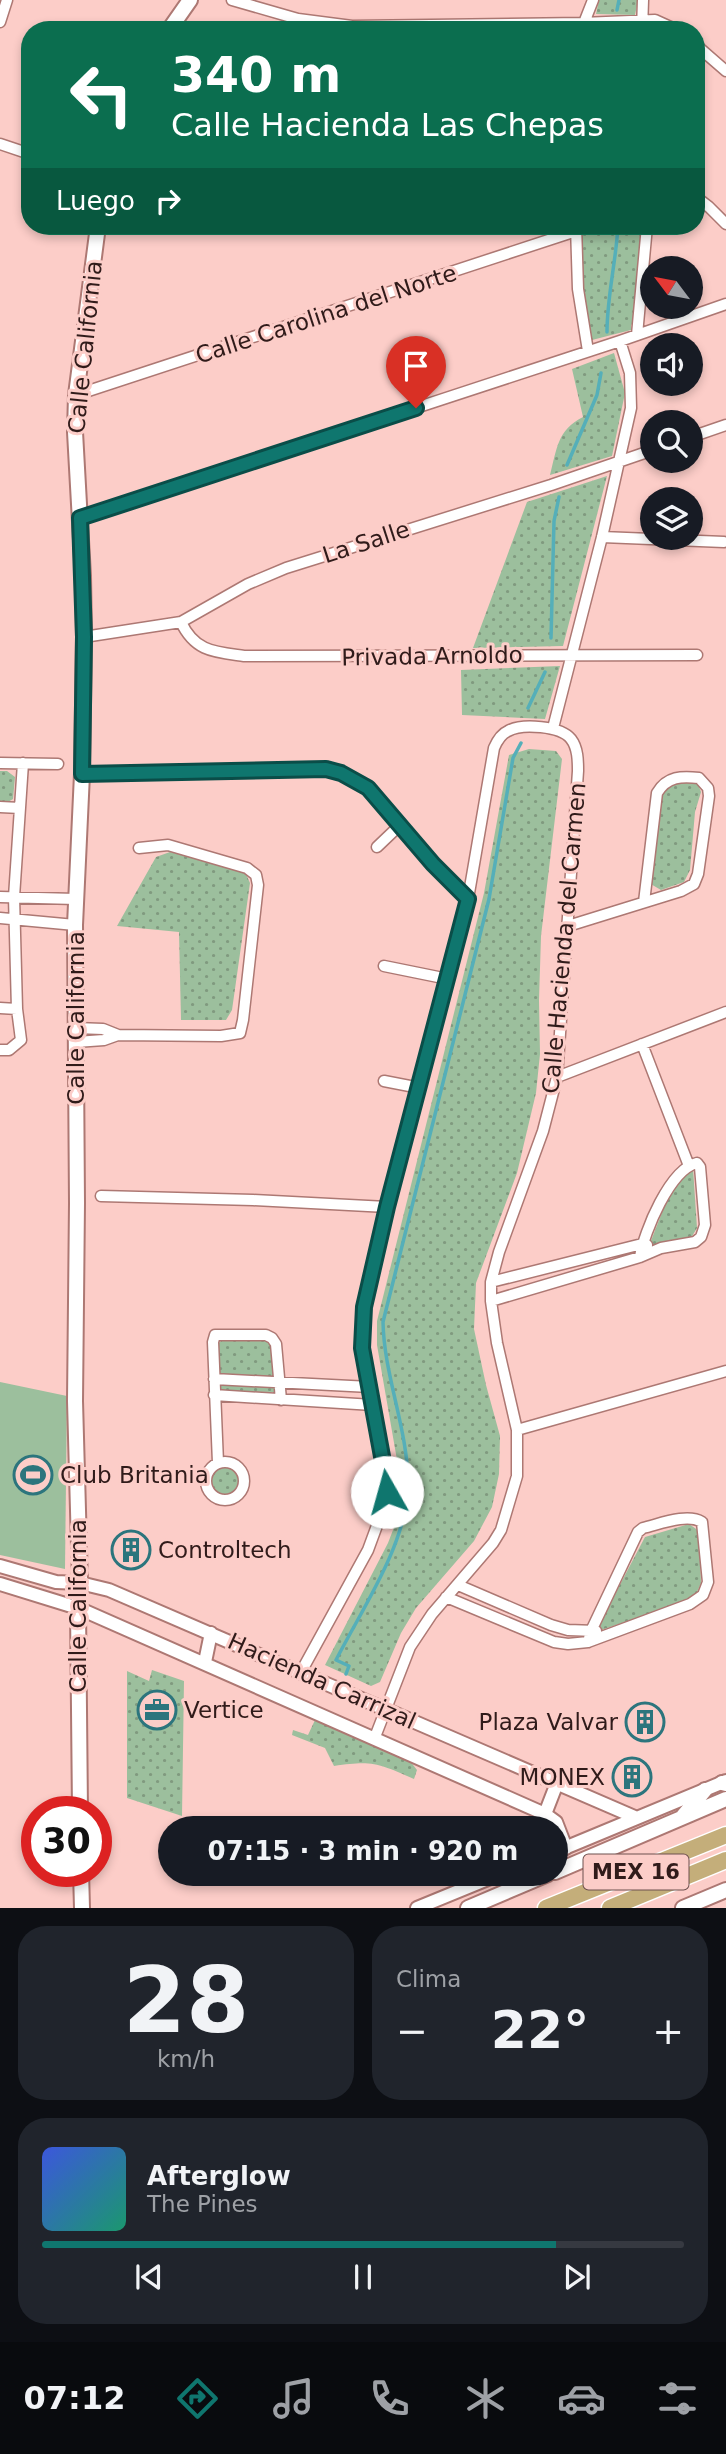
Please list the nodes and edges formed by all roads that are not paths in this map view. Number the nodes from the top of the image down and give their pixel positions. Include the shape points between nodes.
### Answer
1 (7, 0) edge
2 (190, 0) edge
3 (232, 0) edge
4 (593, 0) edge
5 (643, 0) edge
6 (175, 21) edge
7 (313, 21) edge
8 (584, 21) edge
9 (642, 21) edge
10 (0, 22) edge
11 (705, 53) edge
12 (726, 71) edge
13 (0, 144) edge
14 (21, 151) edge
15 (705, 203) edge
16 (726, 224) edge
17 (96, 235) edge
18 (558, 235) edge
19 (576, 235) edge
20 (646, 235) edge
21 (726, 304) edge
22 (637, 335) junction
23 (620, 341) junction
24 (588, 351) junction
25 (76, 395) junction
26 (726, 425) edge
27 (703, 433) edge
28 (640, 454) edge
29 (620, 461) junction
30 (80, 518) junction
31 (602, 537) junction
32 (724, 542) dead end
33 (181, 622) junction
34 (84, 637) junction
35 (572, 654) junction
36 (697, 655) dead end
37 (553, 728) junction
38 (0, 763) edge
39 (23, 763) junction
40 (58, 764) dead end
41 (82, 774) junction
42 (0, 807) edge
43 (20, 808) junction
44 (399, 826) junction
45 (377, 847) dead end
46 (139, 848) dead end
47 (0, 897) edge
48 (14, 898) junction
49 (76, 899) junction
50 (468, 899) junction
51 (644, 902) junction
52 (0, 918) edge
53 (15, 919) junction
54 (75, 925) junction
55 (568, 926) junction
56 (384, 966) dead end
57 (448, 979) junction
58 (0, 1008) edge
59 (18, 1009) junction
60 (726, 1012) edge
61 (76, 1035) junction
62 (642, 1044) junction
63 (0, 1050) edge
64 (557, 1077) junction
65 (384, 1082) dead end
66 (420, 1088) junction
67 (689, 1166) junction
68 (101, 1196) dead end
69 (387, 1207) junction
70 (642, 1244) junction
71 (661, 1248) junction
72 (640, 1257) junction
73 (491, 1282) junction
74 (491, 1301) junction
75 (726, 1371) edge
76 (214, 1379) junction
77 (280, 1383) junction
78 (370, 1387) junction
79 (214, 1395) junction
80 (281, 1400) junction
81 (373, 1405) junction
82 (517, 1430) junction
83 (218, 1463) junction
84 (0, 1566) edge
85 (80, 1583) junction
86 (0, 1584) edge
87 (458, 1585) junction
88 (446, 1597) junction
89 (78, 1608) junction
90 (591, 1631) junction
91 (211, 1633) junction
92 (607, 1633) junction
93 (589, 1642) junction
94 (205, 1662) junction
95 (301, 1672) junction
96 (386, 1710) junction
97 (375, 1737) junction
98 (557, 1783) junction
99 (725, 1783) edge
100 (705, 1790) junction
101 (80, 1796) edge
102 (726, 1800) edge
103 (545, 1814) junction
104 (548, 1816) edge
105 (637, 1818) junction
106 (680, 1819) junction
107 (726, 1835) edge
108 (568, 1847) edge
109 (726, 1860) edge
110 (568, 1866) edge
111 (471, 1886) edge
112 (520, 1886) edge
113 (81, 1887) edge
114 (726, 1890) edge
115 (707, 1898) junction
116 (726, 1899) edge
117 (82, 1908) edge
118 (417, 1908) edge
119 (468, 1908) edge
120 (546, 1908) edge
121 (610, 1908) edge
122 (683, 1908) edge

1 - 10 street
2 - 6 main road
3 - 7 street
4 - 8 street
5 - 9 street
11 - 12 street
13 - 14 street
15 - 16 street
17 - 25 main road, Calle California
18 - 25 street, Calle Carolina del Norte
19 - 24 street via 578,289
20 - 22 street
21 - 22 street
22 - 23 street
23 - 24 street
23 - 29 street via 630,373 631,408
24 - 30 street
25 - 30 main road, Calle California
26 - 27 street
28 - 29 street, La Salle
29 - 31 street
29 - 33 street, La Salle via 286,568
30 - 34 main road, Calle California
31 - 32 street
31 - 35 street
33 - 34 street, La Salle
33 - 35 street, Privada Arnoldo via 186,634 201,647 244,656
34 - 41 main road, Calle California
35 - 36 street, Privada Arnoldo
35 - 37 street
37 - 50 street via 514,728 503,734 494,748
37 - 55 street, Calle Hacienda del Carmen via 573,741 577,753
38 - 39 street
39 - 40 street
39 - 43 street
41 - 44 street via 326,769 368,788
41 - 49 main road, Calle California
42 - 43 street
43 - 48 street
44 - 45 street
44 - 50 street
46 - 61 street via 168,845 247,868 256,875 240,1033 118,1035 104,1040
47 - 48 street
48 - 49 street
48 - 53 street
49 - 54 main road, Calle California
50 - 57 street
51 - 51 street via 681,891 697,879 709,796 699,779 680,776 657,793
51 - 55 street
52 - 53 street
53 - 54 street
53 - 59 street
54 - 61 main road, Calle California
55 - 64 street, Calle Hacienda del Carmen
56 - 57 street
57 - 66 street
58 - 59 street
59 - 63 street via 21,1040 9,1051
60 - 62 street
61 - 85 main road, Calle California via 75,1401
62 - 64 street
62 - 67 street
64 - 73 street, Calle Hacienda del Carmen
65 - 66 street
66 - 69 street
67 - 70 street via 673,1180
67 - 71 street via 697,1163 700,1167 704,1232 695,1242
68 - 69 street
69 - 78 street via 363,1319 362,1348
70 - 71 street
70 - 72 street
70 - 73 street
71 - 72 street
72 - 74 street
73 - 74 street, Calle Hacienda del Carmen
74 - 82 street, Calle Hacienda del Carmen
75 - 82 street
76 - 77 street
76 - 77 street via 215,1335 266,1335 276,1343
76 - 79 street
77 - 78 street
77 - 80 street
78 - 81 street
79 - 80 street
79 - 83 street
80 - 81 street
81 - 95 street via 386,1502 368,1550
82 - 87 street, Calle Hacienda del Carmen via 517,1476 501,1530
83 - 83 street via 211,1467 205,1483 213,1497 229,1500 242,1491 244,1475 234,1463
84 - 85 street, Hacienda Carrizal via 56,1582
85 - 89 main road, Calle California
85 - 91 street, Hacienda Carrizal via 109,1590
86 - 89 street, Hacienda Carrizal
87 - 88 street, Calle Hacienda del Carmen
87 - 90 street via 551,1625
88 - 93 street via 554,1642
88 - 96 street, Calle Hacienda del Carmen via 410,1647
89 - 94 street, Hacienda Carrizal
89 - 101 main road, Calle California
90 - 92 street
90 - 92 street via 632,1542 643,1528 685,1519 702,1522 705,1591 690,1604
90 - 93 street
91 - 94 street
91 - 95 street, Hacienda Carrizal
92 - 93 street
94 - 97 street, Hacienda Carrizal
95 - 96 street, Hacienda Carrizal
96 - 97 street, Calle Hacienda del Carmen
96 - 98 street, Hacienda Carrizal
97 - 103 street, Hacienda Carrizal
98 - 103 street
98 - 105 street, Hacienda Carrizal
99 - 100 street
100 - 105 street
100 - 106 main road
102 - 106 main road
103 - 104 street
105 - 108 street
106 - 110 main road
107 - 120 highway, MEX 16
109 - 121 highway, MEX 16
111 - 118 street
112 - 119 main road
113 - 117 main road
114 - 115 main road
115 - 116 main road
115 - 122 main road

